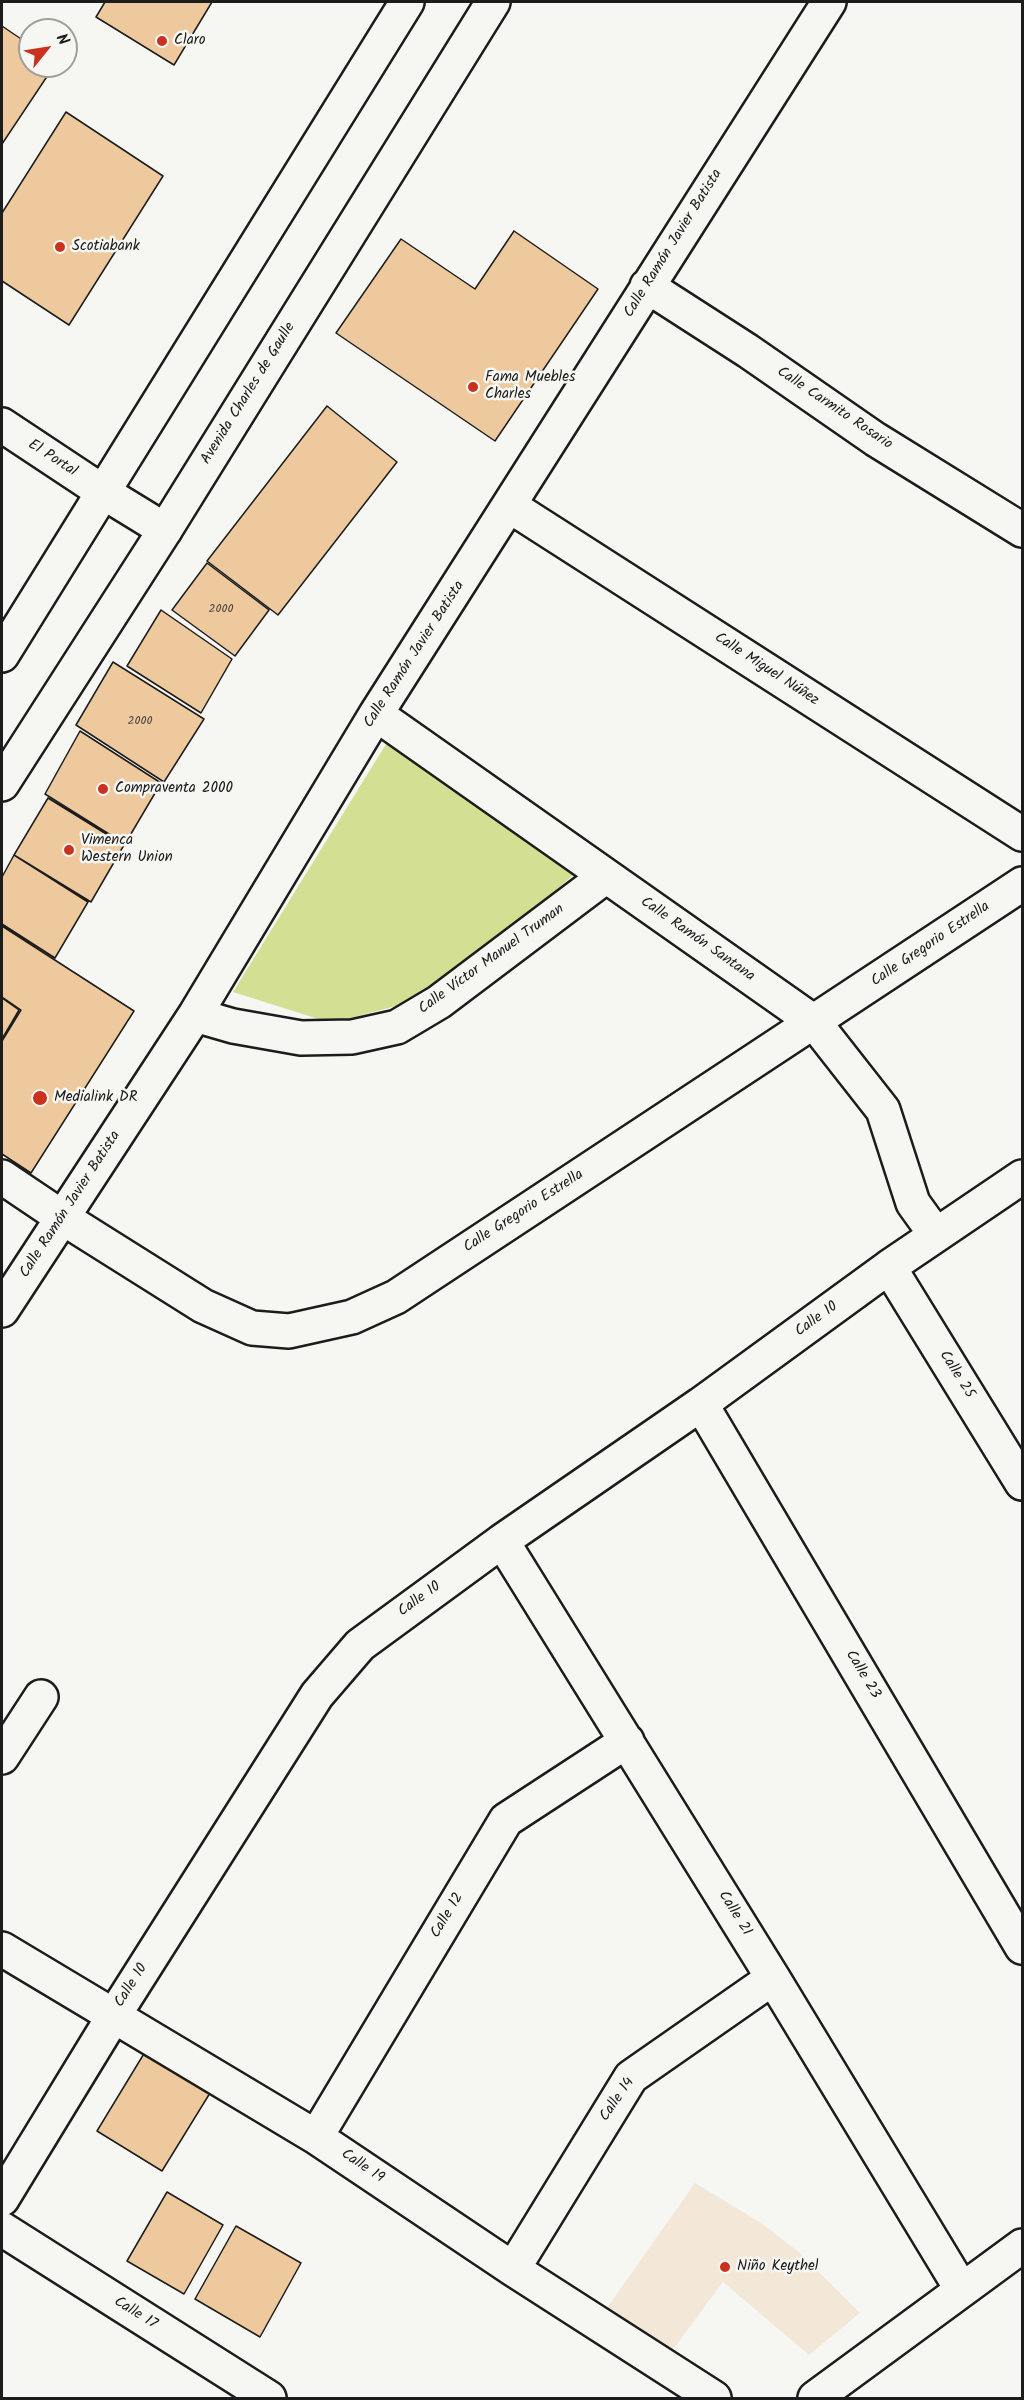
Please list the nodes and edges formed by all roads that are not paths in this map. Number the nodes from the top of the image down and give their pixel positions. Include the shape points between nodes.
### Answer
1 (407, 2) edge
2 (493, 2) edge
3 (829, 2) edge
4 (647, 286) junction
5 (2, 425) edge
6 (103, 492) junction
7 (510, 506) junction
8 (165, 530) junction
9 (1023, 530) edge
10 (2, 655) edge
11 (376, 714) junction
12 (2, 784) edge
13 (1023, 834) edge
14 (606, 876) junction
15 (1023, 884) edge
16 (195, 1015) junction
17 (814, 1022) junction
18 (2, 1177) edge
19 (1023, 1177) edge
20 (63, 1218) junction
21 (936, 1235) junction
22 (889, 1267) junction
23 (2, 1310) edge
24 (700, 1404) junction
25 (1023, 1483) edge
26 (502, 1541) junction
27 (41, 1697) dead end
28 (627, 1741) junction
29 (2, 1757) edge
30 (1023, 1947) edge
31 (2, 1949) edge
32 (773, 1978) junction
33 (113, 2017) junction
34 (316, 2137) junction
35 (2, 2199) edge
36 (2, 2229) edge
37 (1023, 2246) edge
38 (513, 2269) junction
39 (962, 2290) junction
40 (268, 2398) edge
41 (714, 2398) edge
42 (815, 2398) edge

1 - 6 street
2 - 8 street, Avenida Charles de Gaulle
3 - 4 street, Calle Ramón Javier Batista
4 - 7 street, Calle Ramón Javier Batista
4 - 9 street, Calle Carmito Rosario via 874,439
5 - 6 street, El Portal
6 - 8 street, El Portal
6 - 10 street
7 - 11 street, Calle Ramón Javier Batista
7 - 13 street, Calle Miguel Núñez
8 - 12 street, Avenida Charles de Gaulle
11 - 14 street, Calle Ramón Santana
11 - 16 street, Calle Ramón Javier Batista
14 - 16 street, Calle Víctor Manuel Truman via 439,1002 397,1027 352,1037 301,1038
14 - 17 street, Calle Ramón Santana
15 - 17 street, Calle Gregorio Estrella
16 - 20 street, Calle Ramón Javier Batista
17 - 20 street, Calle Gregorio Estrella via 396,1296 352,1317 289,1331 252,1328 203,1306
17 - 21 street, Calle Ramón Santana via 883,1110 914,1203
18 - 20 street, Calle Gregorio Estrella
19 - 21 street, Calle 10
20 - 23 street, Calle Ramón Javier Batista
21 - 22 street, Calle 10
22 - 24 street, Calle 10
22 - 25 street, Calle 25
24 - 26 street, Calle 10
24 - 30 street, Calle 23
26 - 28 street, Calle 21
26 - 33 street, Calle 10 via 360,1645 317,1695
27 - 29 street
28 - 32 street, Calle 21
28 - 34 street, Calle 12 via 506,1820
31 - 33 street, Calle 19
32 - 38 street, Calle 14 via 631,2077
32 - 39 street, Calle 21
33 - 34 street, Calle 19
33 - 35 street, Calle 10
34 - 38 street, Calle 19
36 - 40 street, Calle 17
37 - 39 street
38 - 41 street, Calle 19
39 - 42 street

